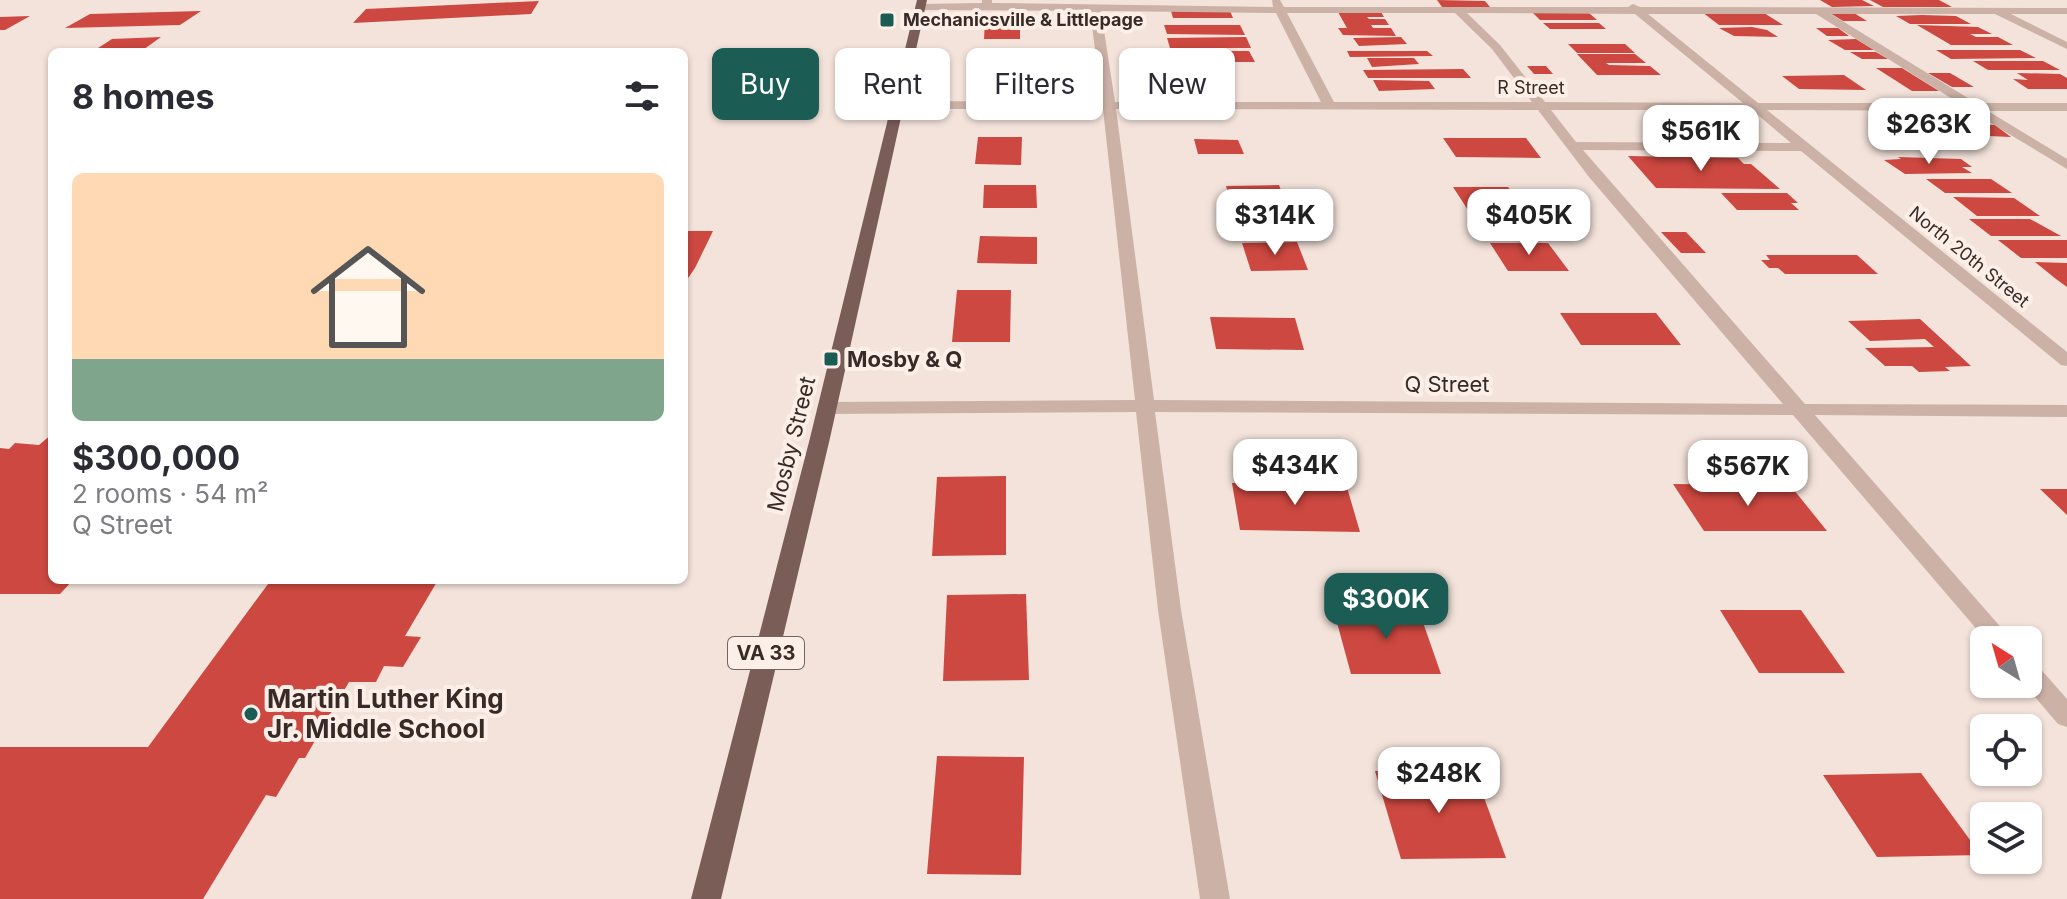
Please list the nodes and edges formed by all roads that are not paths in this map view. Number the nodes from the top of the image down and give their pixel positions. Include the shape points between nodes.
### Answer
1 (1978, 0) edge
2 (987, 3) edge
3 (921, 4) edge
4 (1630, 4) edge
5 (1278, 5) edge
6 (1095, 8) junction
7 (1456, 9) junction
8 (1816, 9) junction
9 (1995, 10) junction
10 (2067, 11) edge
11 (2067, 46) edge
12 (911, 48) edge
13 (950, 105) edge
14 (1110, 105) junction
15 (1329, 105) junction
16 (1540, 106) junction
17 (1758, 107) junction
18 (1972, 107) junction
19 (2067, 107) edge
20 (895, 120) edge
21 (1573, 146) junction
22 (1807, 147) junction
23 (2067, 165) edge
24 (2067, 361) edge
25 (1147, 406) junction
26 (827, 408) junction
27 (1802, 411) junction
28 (2067, 411) edge
29 (1988, 626) edge
30 (2042, 688) edge
31 (2067, 717) edge
32 (706, 899) edge
33 (1215, 899) edge

1 - 9 street
2 - 3 street
2 - 6 street
3 - 12 main road, Mosby Street / VA 33
4 - 7 street
4 - 8 street
4 - 17 street, North 20th Street
5 - 6 street
5 - 7 street
5 - 15 street
6 - 14 street
7 - 16 street via 1496,47
8 - 9 street
8 - 18 street
9 - 10 street
9 - 11 street
13 - 14 street, R Street
14 - 15 street, R Street
14 - 25 street
15 - 16 street, R Street
16 - 17 street, R Street
16 - 21 street
17 - 18 street, R Street
17 - 22 street, North 20th Street
18 - 19 street, R Street
18 - 23 street
20 - 26 main road, Mosby Street / VA 33
21 - 22 street
21 - 27 street
22 - 24 street, North 20th Street
25 - 26 street, Q Street
25 - 27 street, Q Street
25 - 33 street via 1165,572
26 - 32 main road, Mosby Street / VA 33
27 - 28 street, Q Street
27 - 29 street
30 - 31 street

